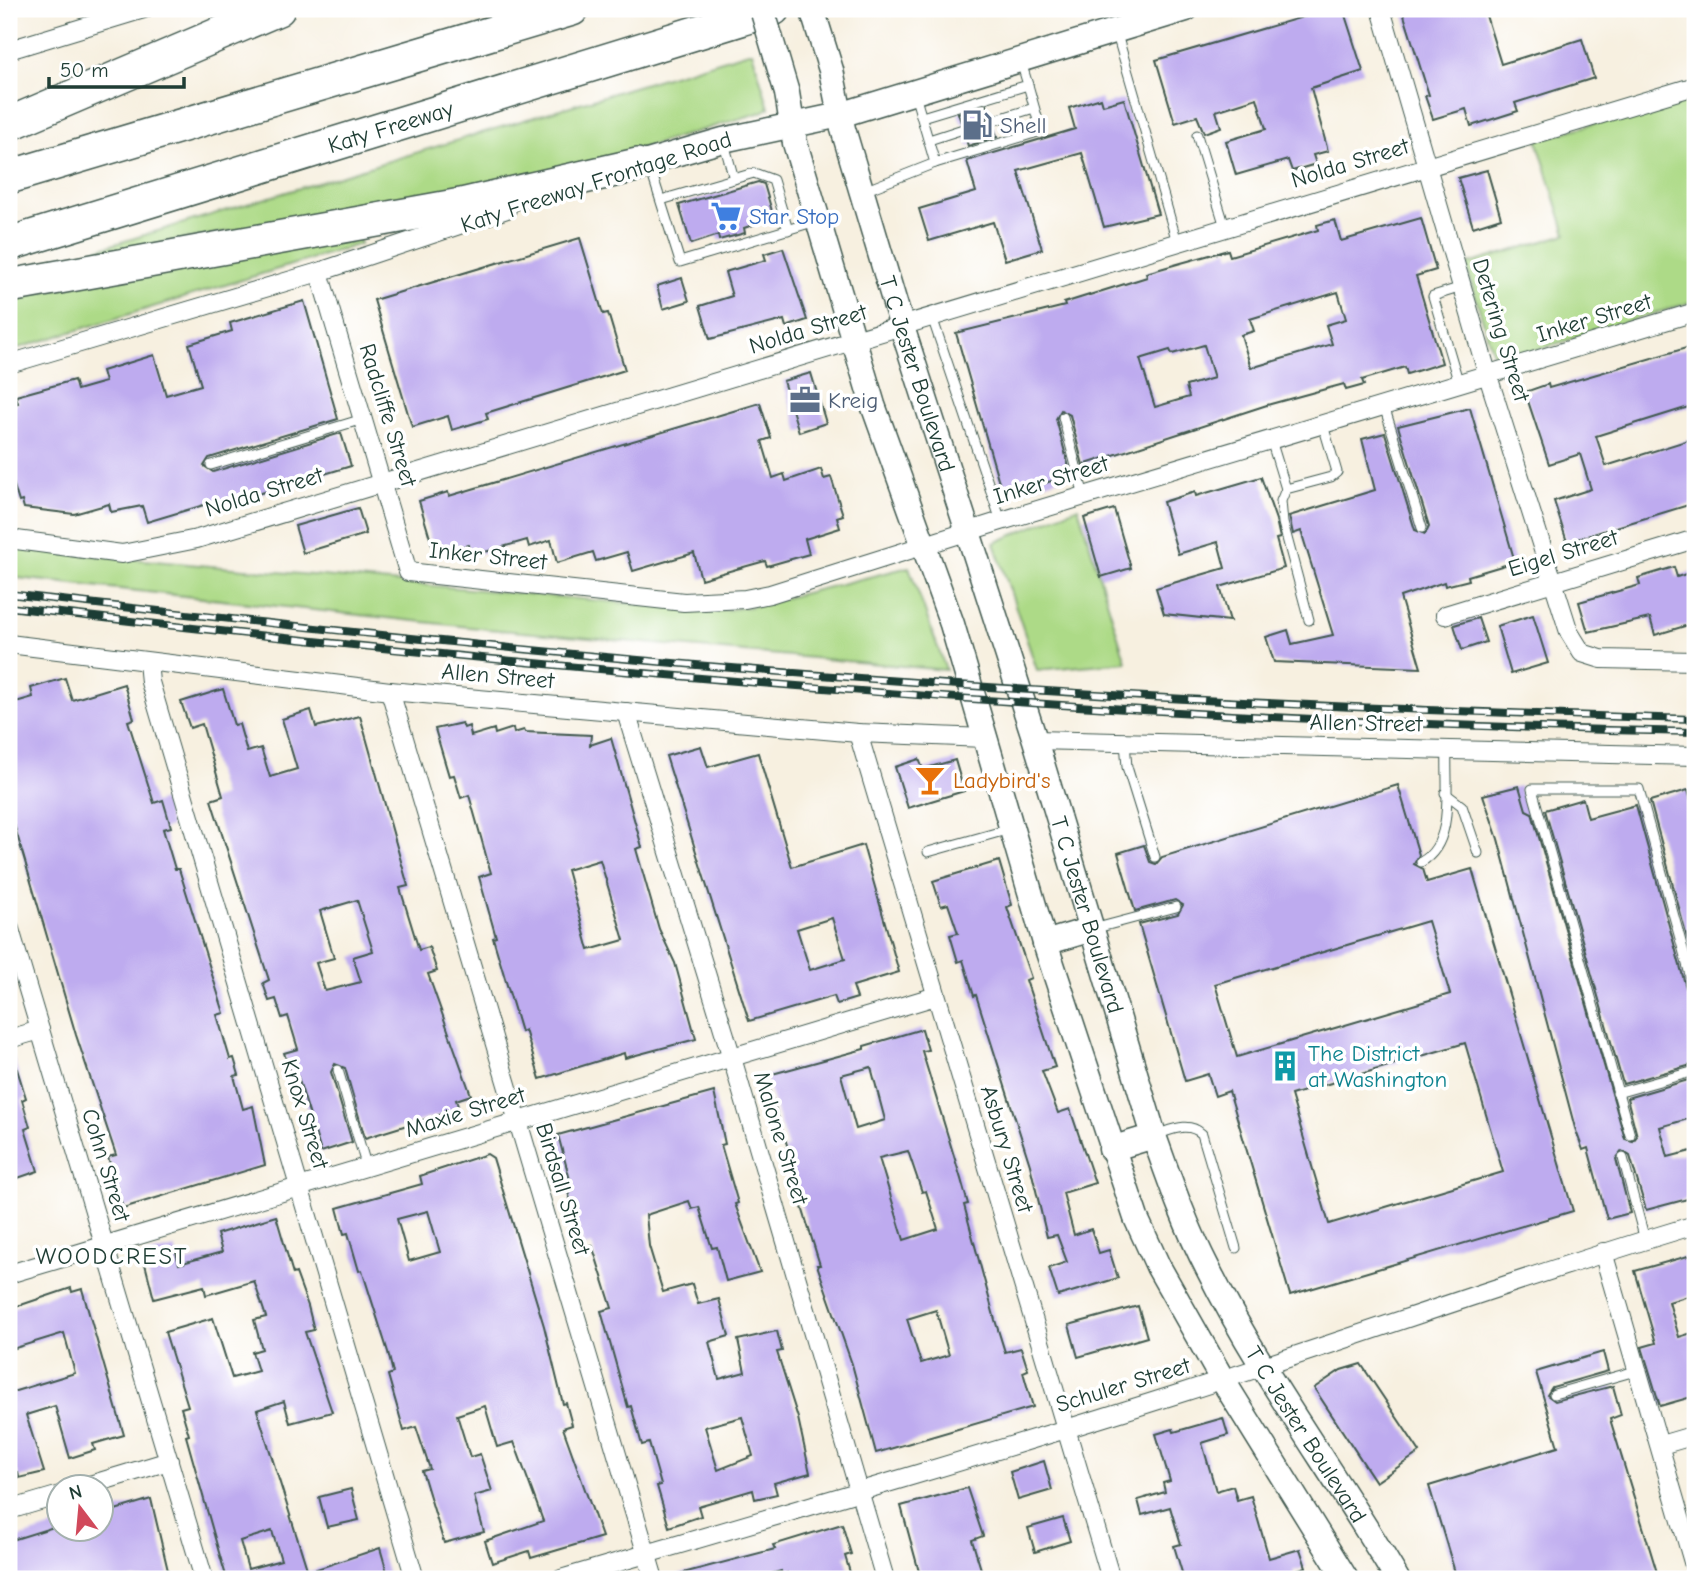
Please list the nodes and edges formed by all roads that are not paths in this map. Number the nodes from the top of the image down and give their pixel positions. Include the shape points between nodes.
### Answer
1 (144, 9) edge
2 (278, 9) edge
3 (572, 9) edge
4 (762, 9) edge
5 (773, 9) edge
6 (812, 9) edge
7 (1186, 9) edge
8 (1381, 9) edge
9 (1116, 29) junction
10 (9, 50) edge
11 (1020, 58) junction
12 (1028, 85) junction
13 (1695, 86) edge
14 (914, 92) junction
15 (1034, 108) junction
16 (840, 115) junction
17 (922, 117) junction
18 (992, 121) dead end
19 (9, 124) edge
20 (791, 127) junction
21 (963, 130) dead end
22 (1198, 135) dead end
23 (723, 140) junction
24 (929, 140) junction
25 (935, 163) junction
26 (643, 164) junction
27 (1427, 165) junction
28 (9, 177) edge
29 (734, 179) junction
30 (863, 192) junction
31 (661, 200) junction
32 (820, 220) junction
33 (1225, 227) junction
34 (788, 230) junction
35 (1177, 242) junction
36 (9, 244) edge
37 (319, 272) junction
38 (9, 286) edge
39 (1462, 287) junction
40 (1695, 312) edge
41 (932, 317) junction
42 (902, 327) junction
43 (854, 340) junction
44 (9, 364) edge
45 (1488, 376) junction
46 (1459, 384) junction
47 (1384, 406) junction
48 (1063, 417) dead end
49 (363, 419) junction
50 (1322, 425) junction
51 (1271, 440) junction
52 (211, 465) dead end
53 (382, 481) junction
54 (1286, 489) junction
55 (1084, 496) junction
56 (1002, 520) junction
57 (1422, 528) dead end
58 (968, 531) junction
59 (9, 539) edge
60 (1695, 539) edge
61 (923, 546) junction
62 (408, 572) joint
63 (1554, 582) junction
64 (1445, 615) dead end
65 (1310, 620) dead end
66 (9, 644) edge
67 (1695, 661) edge
68 (148, 662) junction
69 (390, 691) junction
70 (625, 712) junction
71 (858, 733) junction
72 (985, 738) junction
73 (1035, 740) junction
74 (1125, 742) junction
75 (1447, 750) junction
76 (1695, 756) edge
77 (1445, 793) junction
78 (1011, 828) junction
79 (928, 852) dead end
80 (1478, 853) dead end
81 (1154, 857) dead end
82 (1421, 862) dead end
83 (1176, 907) dead end
84 (9, 926) edge
85 (1092, 929) junction
86 (1045, 943) junction
87 (1695, 993) edge
88 (936, 996) junction
89 (40, 1030) junction
90 (9, 1039) edge
91 (732, 1058) junction
92 (338, 1070) dead end
93 (1695, 1071) edge
94 (1617, 1093) junction
95 (517, 1121) junction
96 (1630, 1135) dead end
97 (1154, 1136) junction
98 (1111, 1149) junction
99 (1623, 1158) dead end
100 (367, 1168) junction
101 (301, 1188) junction
102 (1695, 1225) edge
103 (1645, 1240) junction
104 (104, 1245) junction
105 (1236, 1248) dead end
106 (1603, 1252) junction
107 (9, 1274) edge
108 (1262, 1365) junction
109 (1639, 1370) junction
110 (1222, 1379) junction
111 (1554, 1394) dead end
112 (1065, 1428) junction
113 (1695, 1435) edge
114 (1661, 1445) junction
115 (169, 1461) junction
116 (116, 1477) edge
117 (861, 1493) junction
118 (46, 1498) edge
119 (9, 1510) edge
120 (646, 1554) junction
121 (1695, 1569) edge
122 (204, 1579) edge
123 (415, 1579) edge
124 (561, 1579) edge
125 (654, 1579) edge
126 (885, 1579) edge
127 (1111, 1579) edge
128 (1346, 1579) edge
129 (1397, 1579) edge

1 - 10 street
2 - 19 highway
3 - 28 highway
4 - 20 main road, T C Jester Boulevard, bridge via 787,93
5 - 36 highway, Katy Freeway
6 - 16 main road, T C Jester Boulevard
7 - 9 main road, Katy Freeway Frontage Road
8 - 27 street, Detering Street
9 - 11 main road, Katy Freeway Frontage Road
9 - 35 lane
11 - 12 lane
11 - 14 main road, Katy Freeway Frontage Road
12 - 15 lane
12 - 17 lane
13 - 27 street, Nolda Street
14 - 16 main road, Katy Freeway Frontage Road
14 - 17 lane
15 - 18 lane
15 - 25 lane via 1041,131
16 - 20 main road, Katy Freeway Frontage Road
16 - 30 main road, T C Jester Boulevard
17 - 24 lane
20 - 23 main road, Katy Freeway Frontage Road
20 - 32 main road, T C Jester Boulevard
21 - 24 lane
22 - 33 lane
23 - 26 main road, Katy Freeway Frontage Road
23 - 29 lane
24 - 25 lane
25 - 30 lane
26 - 31 lane
26 - 37 street, Katy Freeway Frontage Road
26 - 38 highway via 461,205
27 - 33 street, Nolda Street
27 - 39 street, Detering Street
29 - 31 lane
29 - 34 lane via 754,173 773,180
30 - 42 main road, T C Jester Boulevard
31 - 34 lane via 680,262
32 - 34 lane
32 - 43 main road, T C Jester Boulevard
33 - 35 street, Nolda Street
35 - 41 street, Nolda Street
37 - 44 street, Katy Freeway Frontage Road
37 - 49 street, Radcliffe Street
39 - 45 street, Detering Street
39 - 46 lane via 1433,296
40 - 45 street, Inker Street
41 - 42 street, Nolda Street
41 - 56 lane
42 - 43 street, Nolda Street
42 - 58 main road, T C Jester Boulevard
43 - 53 street, Nolda Street
43 - 61 main road, T C Jester Boulevard
45 - 46 street, Inker Street
45 - 63 street, Detering Street
46 - 47 street, Inker Street
47 - 50 street, Inker Street
47 - 57 lane
48 - 55 lane
49 - 52 lane
49 - 53 street, Radcliffe Street
50 - 51 street, Inker Street
50 - 54 lane via 1337,472
51 - 54 lane
51 - 55 street, Inker Street
53 - 59 street, Nolda Street via 159,548 122,554
53 - 62 street, Radcliffe Street
54 - 65 lane via 1280,510
55 - 56 street, Inker Street
56 - 58 street, Inker Street
58 - 61 street, Inker Street
58 - 73 main road, T C Jester Boulevard
60 - 63 street, Eigel Street
61 - 62 street, Inker Street via 745,599 684,602
61 - 72 main road, T C Jester Boulevard via 952,624
63 - 64 street, Eigel Street
63 - 67 street, Detering Street via 1569,632 1582,653 1601,659
66 - 68 street, Allen Street
68 - 69 street, Allen Street
68 - 101 street, Knox Street via 150,682
69 - 70 street, Allen Street
69 - 95 street, Birdsall Street
70 - 71 street, Allen Street
70 - 91 street, Malone Street
71 - 72 street, Allen Street
71 - 88 street, Asbury Street
72 - 78 main road, T C Jester Boulevard
73 - 74 street, Allen Street
73 - 85 main road, T C Jester Boulevard
74 - 75 street, Allen Street
74 - 81 lane via 1127,767
75 - 76 street, Allen Street
75 - 77 lane
77 - 80 lane via 1462,806
77 - 82 lane via 1440,845 1432,857
78 - 79 lane
78 - 86 main road, T C Jester Boulevard
83 - 85 lane
84 - 89 street, Cohn Street
85 - 86 main road
85 - 97 main road, T C Jester Boulevard
86 - 98 main road, T C Jester Boulevard
87 - 94 lane via 1639,789 1532,789
88 - 91 street, Maxie Street
88 - 112 street, Asbury Street
89 - 90 street
89 - 104 street, Cohn Street
91 - 95 street, Maxie Street
91 - 117 street, Malone Street
92 - 100 lane
93 - 94 lane
94 - 96 lane
95 - 100 street, Maxie Street
95 - 120 street, Birdsall Street
97 - 98 main road
97 - 105 lane via 1186,1126 1202,1134
97 - 108 main road, T C Jester Boulevard via 1208,1269
98 - 110 main road, T C Jester Boulevard via 1158,1266
99 - 103 lane
100 - 101 street, Maxie Street
101 - 104 street, Maxie Street
101 - 123 street, Knox Street
102 - 103 street, Schuler Street
103 - 106 street, Schuler Street
104 - 107 street, Maxie Street
104 - 115 street, Cohn Street
106 - 108 street, Schuler Street
106 - 109 street
108 - 110 street, Schuler Street
108 - 129 main road, T C Jester Boulevard
109 - 111 lane
109 - 114 street
110 - 112 street, Schuler Street
110 - 128 main road, T C Jester Boulevard
112 - 117 street, Schuler Street
112 - 127 street, Asbury Street
113 - 114 street
114 - 121 street
115 - 116 street
115 - 122 street, Cohn Street
117 - 120 street, Schuler Street
117 - 126 street, Malone Street
118 - 119 street
120 - 124 street, Schuler Street
120 - 125 street, Birdsall Street

